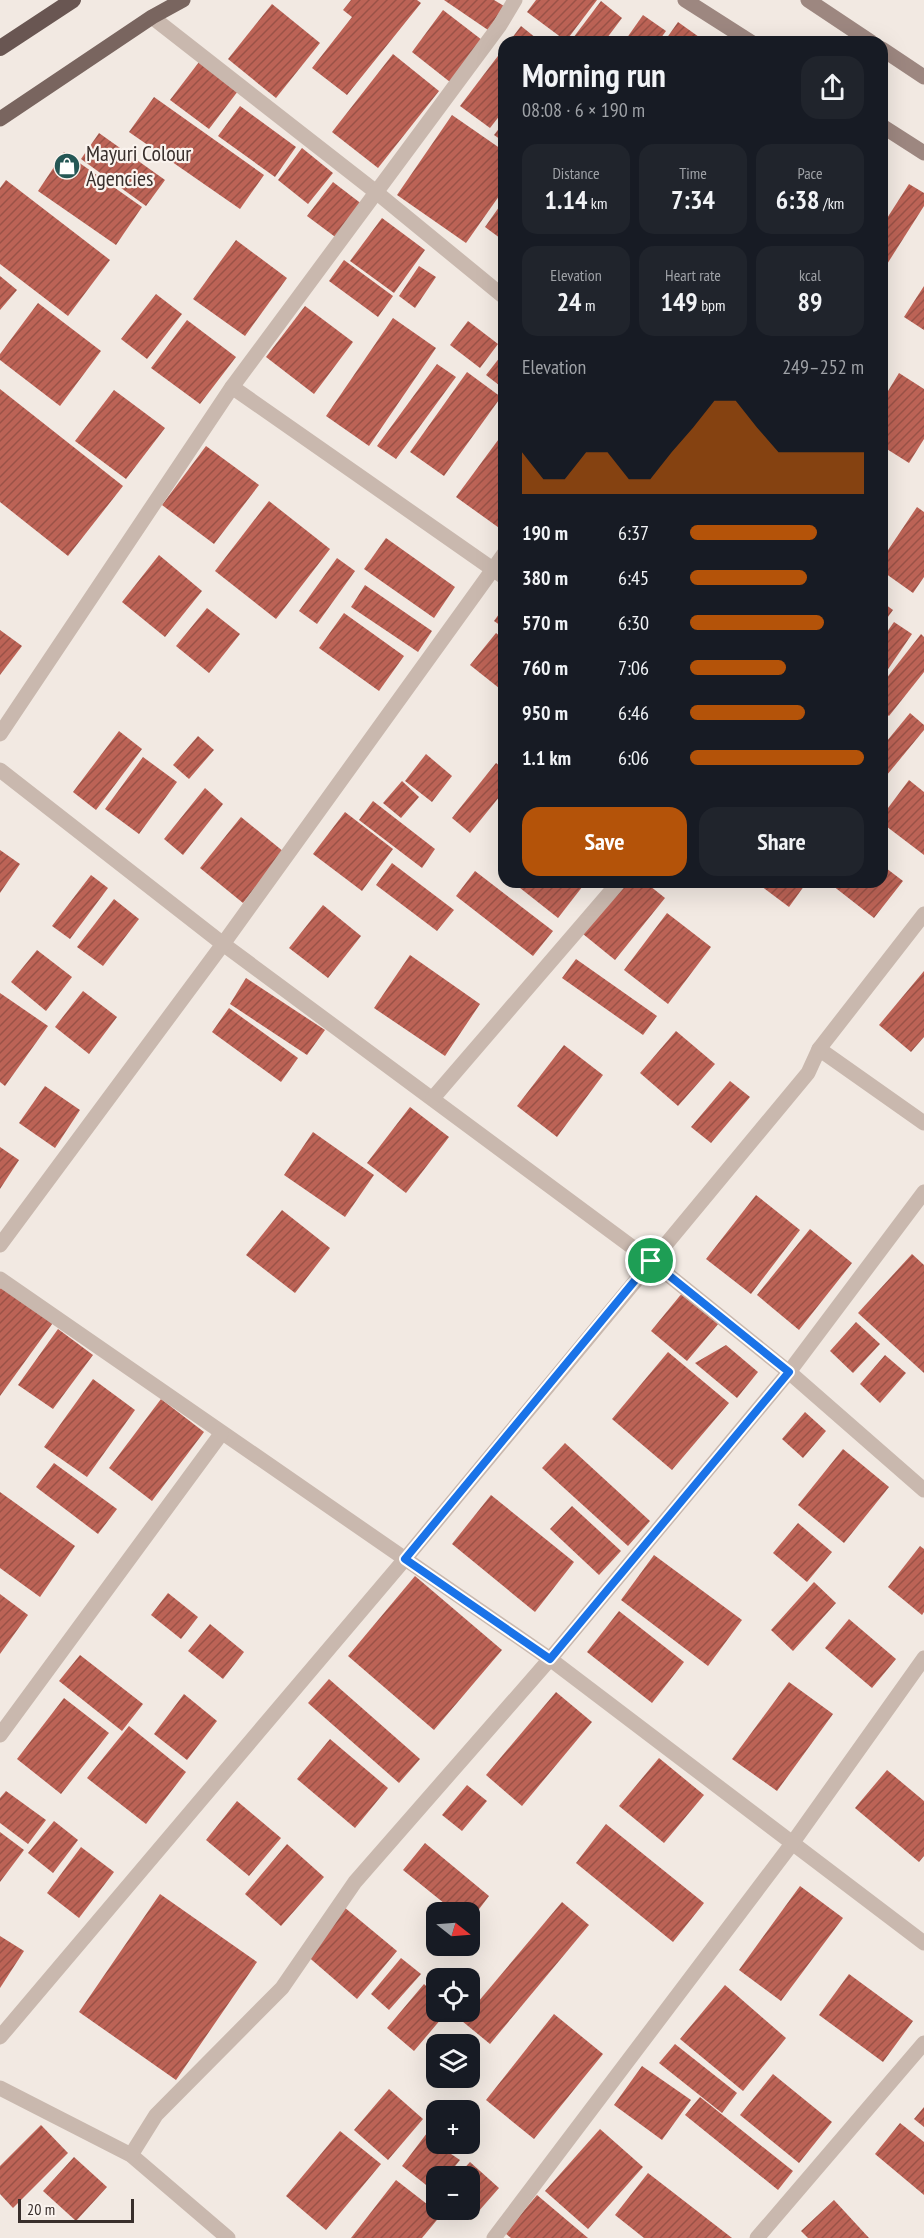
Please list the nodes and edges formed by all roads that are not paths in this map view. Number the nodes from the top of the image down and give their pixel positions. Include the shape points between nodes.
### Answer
1 (73, 0) edge
2 (183, 0) edge
3 (515, 0) edge
4 (685, 0) edge
5 (808, 0) edge
6 (152, 17) junction
7 (742, 36) edge
8 (862, 36) edge
9 (0, 48) edge
10 (888, 53) edge
11 (924, 77) edge
12 (0, 119) edge
13 (888, 130) edge
14 (924, 153) edge
15 (376, 192) junction
16 (498, 292) edge
17 (232, 387) junction
18 (498, 573) edge
19 (0, 734) edge
20 (0, 770) edge
21 (614, 888) edge
22 (924, 915) edge
23 (223, 944) junction
24 (819, 1049) junction
25 (433, 1098) junction
26 (924, 1123) edge
27 (924, 1192) edge
28 (0, 1245) edge
29 (651, 1261) junction
30 (0, 1280) edge
31 (789, 1372) junction
32 (220, 1434) junction
33 (924, 1490) edge
34 (405, 1559) junction
35 (924, 1658) edge
36 (550, 1659) junction
37 (0, 1735) edge
38 (791, 1845) junction
39 (924, 1943) edge
40 (0, 2037) edge
41 (924, 2043) edge
42 (0, 2088) edge
43 (130, 2155) junction
44 (226, 2238) edge
45 (494, 2238) edge
46 (757, 2238) edge

1 - 9 highway
2 - 6 main road
3 - 15 street
4 - 7 main road
5 - 8 main road
6 - 12 main road
6 - 15 street
10 - 11 main road
13 - 14 main road
15 - 16 street
15 - 17 street
17 - 18 street
17 - 19 street
18 - 23 street
20 - 23 street
21 - 25 street
22 - 24 street
23 - 25 street
23 - 28 street
24 - 26 street
24 - 29 street via 808,1073
25 - 29 street
27 - 31 street
29 - 31 street
29 - 34 street
30 - 32 street
31 - 33 street
31 - 36 street
32 - 34 street
32 - 37 street
34 - 36 street
34 - 40 street
35 - 38 street
36 - 38 street
36 - 43 street via 355,1882 282,1988 156,2115
38 - 39 street
38 - 45 street
41 - 46 street
42 - 43 street
43 - 44 street

